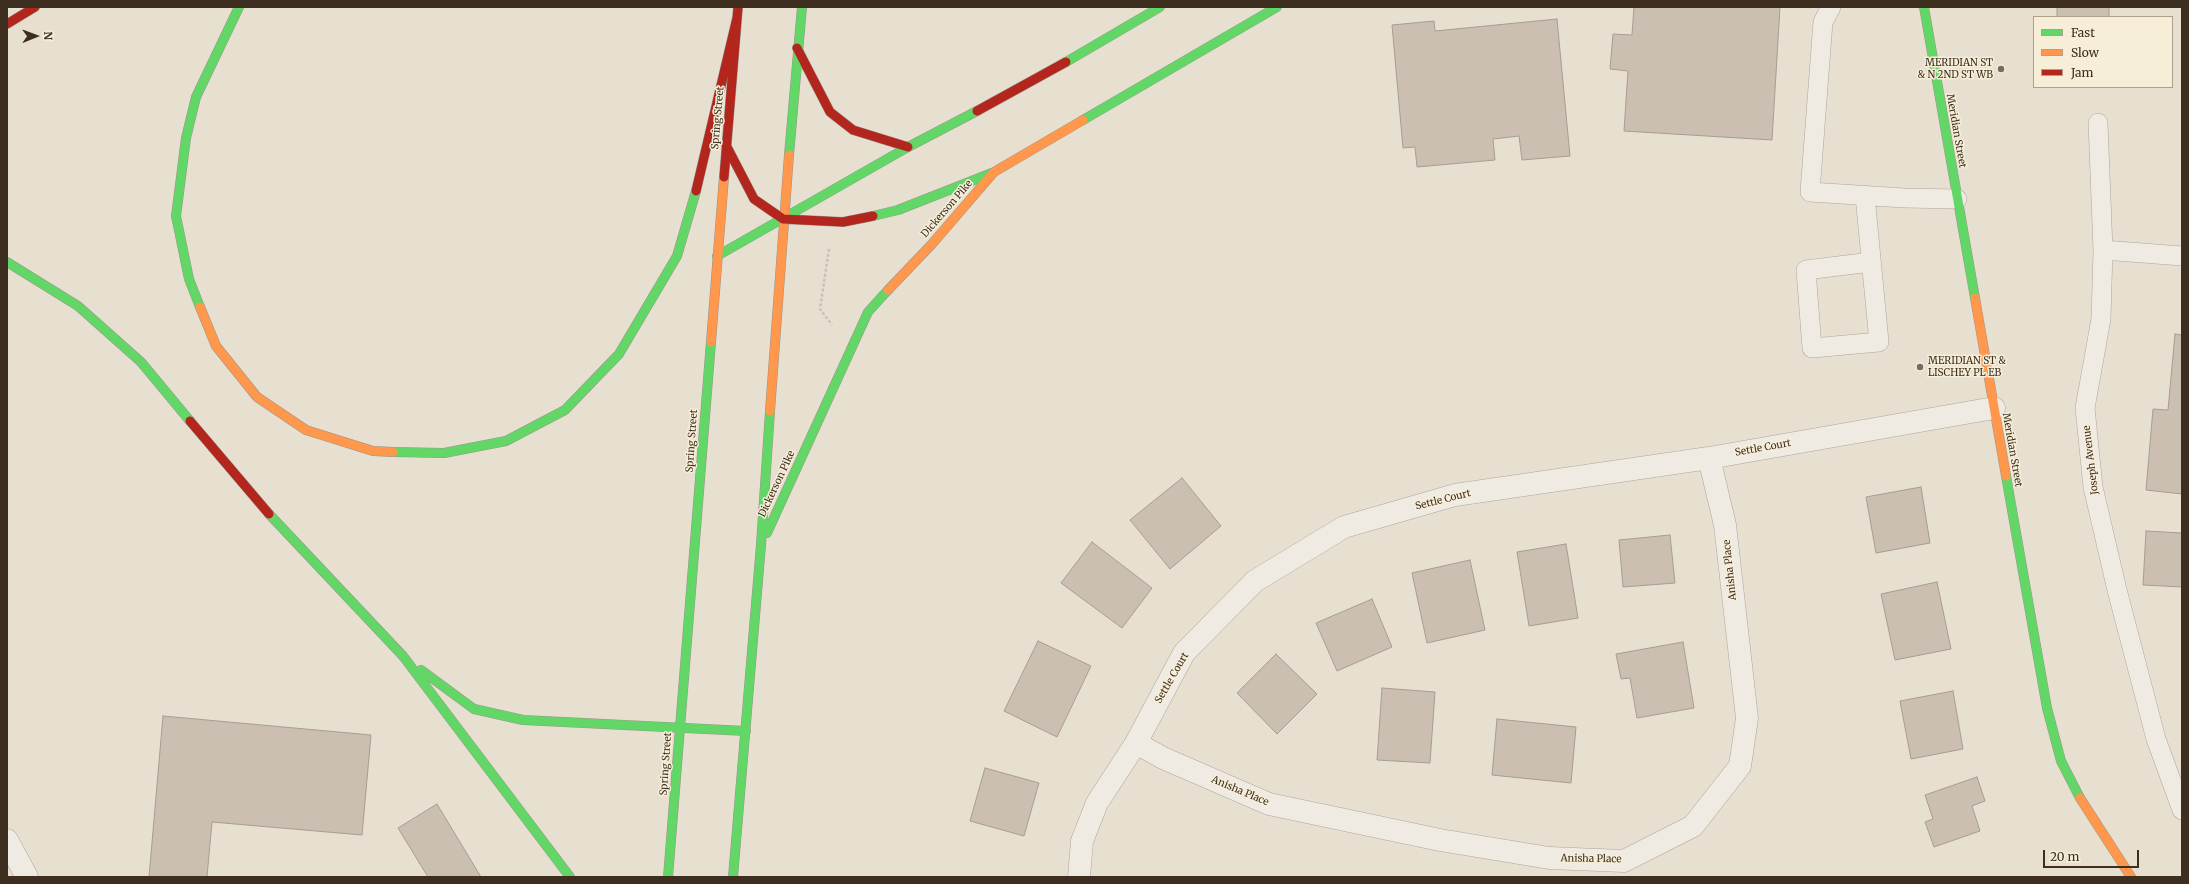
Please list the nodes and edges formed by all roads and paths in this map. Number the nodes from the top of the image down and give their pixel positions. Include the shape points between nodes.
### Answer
1 (35, 7) edge
2 (239, 7) edge
3 (738, 7) edge
4 (802, 7) edge
5 (1160, 7) edge
6 (1277, 7) edge
7 (1830, 7) edge
8 (1924, 7) edge
9 (737, 18) junction
10 (7, 24) edge
11 (797, 48) junction
12 (2098, 123) dead end
13 (726, 145) junction
14 (908, 147) junction
15 (994, 172) junction
16 (1865, 196) junction
17 (1957, 199) junction
18 (783, 219) junction
19 (830, 244) dead end
20 (2103, 250) junction
21 (717, 256) junction
22 (2182, 256) edge
23 (7, 262) edge
24 (1871, 262) junction
25 (832, 326) dead end
26 (1994, 408) junction
27 (1709, 458) junction
28 (761, 545) junction
29 (403, 656) junction
30 (680, 727) junction
31 (746, 731) junction
32 (1136, 743) junction
33 (2182, 810) edge
34 (7, 840) edge
35 (27, 877) edge
36 (570, 877) edge
37 (668, 877) edge
38 (733, 877) edge
39 (1079, 877) edge
40 (2132, 877) edge

1 - 10 main road
2 - 9 main road via 196,97 186,138 176,216 189,279 216,346 257,397 306,430 373,451 444,453 506,441 565,410 619,354 677,256 697,188
3 - 9 main road, Spring Street
4 - 11 main road
5 - 14 main road via 1026,86
6 - 15 main road, Dickerson Pike
7 - 16 lane via 1823,22 1810,192
8 - 17 main road, Meridian Street
9 - 13 main road, Spring Street
11 - 14 main road via 830,112 853,130
11 - 18 main road
12 - 20 lane, Joseph Avenue
13 - 18 main road via 754,199
13 - 21 main road, Spring Street
14 - 18 main road
15 - 18 main road via 891,212 843,222
15 - 28 main road, Dickerson Pike via 932,244 868,312
16 - 17 lane
16 - 24 lane
17 - 26 main road, Meridian Street
18 - 21 main road
18 - 28 main road
19 - 25 path via 820,309
20 - 22 lane
20 - 33 lane, Joseph Avenue via 2101,319 2085,408 2093,486 2156,739
21 - 30 main road, Spring Street
23 - 29 main road via 78,306 142,362 274,520
24 - 24 lane via 1806,270 1812,348 1879,342
26 - 27 street, Settle Court
26 - 40 main road, Meridian Street via 2047,708 2061,761 2084,807
27 - 32 street, Settle Court via 1455,495 1344,527 1255,581 1184,653
27 - 32 street, Anisha Place via 1725,525 1747,718 1740,766 1693,826 1624,861 1549,858 1440,840 1269,804 1163,758
28 - 31 main road
29 - 30 main road via 474,709 522,720
29 - 36 main road
30 - 31 main road
30 - 37 main road, Spring Street
31 - 38 main road
32 - 39 street, Settle Court via 1097,804 1082,841
34 - 35 street

